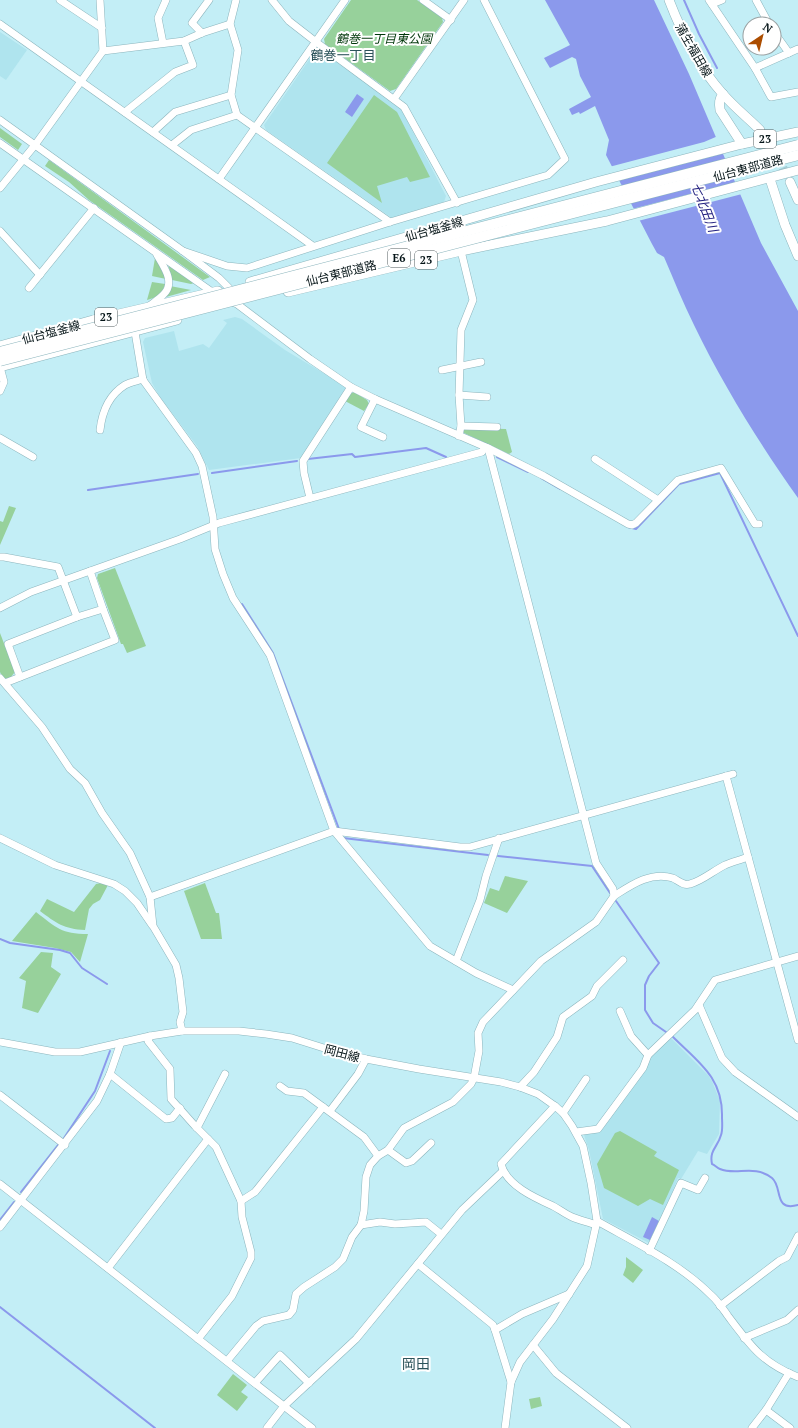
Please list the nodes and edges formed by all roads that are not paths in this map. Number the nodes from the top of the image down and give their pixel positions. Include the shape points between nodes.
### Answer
1 (60, 0) edge
2 (100, 0) edge
3 (166, 0) edge
4 (209, 0) edge
5 (236, 0) edge
6 (272, 0) edge
7 (345, 0) edge
8 (423, 0) edge
9 (464, 0) edge
10 (484, 0) edge
11 (669, 0) edge
12 (722, 0) edge
13 (756, 0) edge
14 (710, 2) edge
15 (764, 16) edge
16 (451, 20) junction
17 (0, 24) edge
18 (230, 24) junction
19 (102, 28) junction
20 (202, 33) junction
21 (184, 41) junction
22 (316, 42) junction
23 (163, 43) junction
24 (782, 43) edge
25 (798, 49) edge
26 (103, 51) junction
27 (789, 53) junction
28 (755, 68) junction
29 (81, 81) junction
30 (798, 92) edge
31 (723, 94) junction
32 (231, 95) junction
33 (394, 99) junction
34 (125, 112) junction
35 (238, 115) junction
36 (0, 120) edge
37 (255, 128) junction
38 (760, 130) tunnel mouth
39 (152, 132) junction
40 (798, 132) edge
41 (0, 143) edge
42 (742, 144) junction
43 (35, 145) junction
44 (172, 145) junction
45 (798, 145) edge
46 (798, 155) edge
47 (23, 160) junction
48 (798, 170) edge
49 (770, 178) junction
50 (219, 179) junction
51 (790, 182) tunnel mouth
52 (0, 188) edge
53 (798, 200) edge
54 (457, 203) junction
55 (94, 208) junction
56 (390, 222) junction
57 (0, 231) edge
58 (313, 246) junction
59 (154, 251) junction
60 (183, 251) junction
61 (461, 251) junction
62 (797, 252) edge
63 (40, 275) junction
64 (29, 288) dead end
65 (229, 288) junction
66 (212, 292) junction
67 (237, 304) junction
68 (148, 307) junction
69 (135, 332) junction
70 (0, 346) edge
71 (0, 352) edge
72 (0, 361) edge
73 (481, 362) dead end
74 (460, 366) junction
75 (0, 367) edge
76 (442, 370) dead end
77 (143, 379) junction
78 (351, 386) junction
79 (0, 391) edge
80 (459, 396) junction
81 (487, 397) dead end
82 (375, 399) junction
83 (460, 426) junction
84 (497, 427) dead end
85 (100, 430) dead end
86 (459, 436) junction
87 (383, 437) dead end
88 (0, 438) edge
89 (486, 448) junction
90 (33, 457) dead end
91 (595, 459) dead end
92 (310, 498) junction
93 (658, 500) junction
94 (759, 524) dead end
95 (213, 525) junction
96 (0, 558) edge
97 (90, 571) junction
98 (63, 581) junction
99 (0, 608) edge
100 (103, 609) junction
101 (77, 618) junction
102 (20, 677) junction
103 (2, 680) edge
104 (584, 815) junction
105 (334, 831) junction
106 (0, 838) edge
107 (499, 838) junction
108 (748, 857) junction
109 (614, 896) junction
110 (150, 897) junction
111 (153, 926) junction
112 (798, 956) edge
113 (623, 960) dead end
114 (456, 961) junction
115 (776, 961) junction
116 (513, 990) junction
117 (699, 1006) junction
118 (620, 1012) dead end
119 (182, 1031) junction
120 (150, 1036) junction
121 (798, 1040) edge
122 (0, 1042) edge
123 (121, 1042) junction
124 (648, 1055) junction
125 (366, 1059) junction
126 (110, 1074) junction
127 (225, 1074) dead end
128 (474, 1078) junction
129 (586, 1079) dead end
130 (280, 1086) dead end
131 (520, 1087) junction
132 (0, 1095) edge
133 (555, 1106) junction
134 (323, 1107) junction
135 (180, 1108) junction
136 (330, 1111) junction
137 (563, 1113) junction
138 (798, 1117) edge
139 (197, 1128) junction
140 (576, 1132) junction
141 (208, 1139) junction
142 (431, 1143) dead end
143 (64, 1145) junction
144 (388, 1150) junction
145 (378, 1156) junction
146 (503, 1171) junction
147 (705, 1178) dead end
148 (0, 1184) edge
149 (21, 1200) junction
150 (241, 1201) junction
151 (596, 1223) junction
152 (361, 1225) junction
153 (0, 1227) edge
154 (441, 1234) junction
155 (798, 1236) edge
156 (649, 1251) junction
157 (418, 1264) junction
158 (108, 1268) junction
159 (569, 1294) junction
160 (720, 1306) junction
161 (798, 1310) edge
162 (495, 1330) junction
163 (744, 1338) junction
164 (198, 1339) junction
165 (533, 1345) junction
166 (227, 1361) junction
167 (789, 1373) junction
168 (798, 1377) edge
169 (511, 1382) junction
170 (255, 1383) junction
171 (309, 1383) junction
172 (284, 1406) junction
173 (766, 1410) junction
174 (267, 1428) edge
175 (312, 1428) edge
176 (505, 1428) edge
177 (627, 1428) edge
178 (752, 1428) edge
179 (790, 1428) edge

1 - 19 street
2 - 19 street
3 - 23 street via 158,18
4 - 20 street via 192,24
5 - 18 street
6 - 22 street via 289,21
7 - 22 street
8 - 16 street
9 - 16 street
10 - 54 street via 565,159 548,175
11 - 31 main road, 蒲生福田線 via 697,60
12 - 14 street
13 - 15 street
14 - 28 street
16 - 33 street
17 - 29 street
18 - 20 street
18 - 32 street via 238,50
19 - 26 street
20 - 21 street
21 - 23 street
21 - 34 street via 193,65 175,72
22 - 33 street
22 - 37 street
23 - 26 street
24 - 27 street
25 - 27 street
26 - 29 street
27 - 28 street
28 - 30 street via 771,97
29 - 34 street
29 - 43 street
31 - 38 main road, 蒲生福田線
31 - 42 main road via 719,103 720,110
32 - 35 street
32 - 39 street via 175,112
33 - 54 street via 404,107
34 - 39 street
35 - 37 street
35 - 44 street via 191,130
36 - 43 street
37 - 50 street
37 - 56 street
39 - 44 street
40 - 42 main road, 仙台塩釜線 / 23
41 - 47 street
42 - 65 main road, 仙台塩釜線 / 23 via 596,182
43 - 47 street
43 - 60 street
44 - 50 street
45 - 71 highway, 仙台東部道路 / E6, bridge
46 - 72 highway, 仙台東部道路 / E6, bridge
47 - 52 street
47 - 55 street
48 - 49 main road, 仙台塩釜線 / 23
49 - 61 main road, 仙台塩釜線 / 23 via 615,219
49 - 62 main road via 785,225
50 - 58 street
51 - 53 main road
54 - 56 street
55 - 59 street
55 - 63 street
56 - 58 street
57 - 63 street
58 - 60 street via 247,268 227,266
59 - 66 street
59 - 68 street via 167,271 168,286 164,294
60 - 65 street
61 - 67 main road, 仙台塩釜線 / 23
61 - 74 street via 473,300 461,330
63 - 64 street
65 - 66 main road, 仙台塩釜線 / 23
65 - 67 street
66 - 67 street
66 - 68 main road, 仙台塩釜線 / 23
67 - 69 main road, 仙台塩釜線 / 23
67 - 78 street via 310,359
68 - 70 main road, 仙台塩釜線 / 23
69 - 75 main road, 仙台塩釜線 / 23
69 - 77 street
73 - 74 street
74 - 76 street
74 - 80 street
75 - 79 street via 4,382
77 - 85 street via 125,384 111,397 107,402
77 - 95 street via 196,453 202,466
78 - 82 street
78 - 92 street via 303,461
80 - 81 street
80 - 83 street
82 - 86 street
82 - 87 street via 361,427
83 - 84 street
83 - 86 street
86 - 89 street
88 - 90 street
89 - 92 street via 482,452
89 - 93 street via 544,476 628,524 636,523
89 - 104 street
91 - 93 street
92 - 95 street
93 - 94 street via 678,480 721,468 755,524
95 - 97 street
95 - 105 street via 215,549 222,574 233,598 270,655
96 - 98 street via 58,567
97 - 98 street
97 - 100 street
98 - 99 street via 30,592
98 - 101 street
100 - 101 street
100 - 102 street via 115,640
101 - 102 street via 8,644
102 - 103 street
103 - 110 street via 42,727 70,769 85,783 130,853
104 - 107 street
104 - 108 street via 729,775
104 - 109 street via 596,863 613,889
105 - 107 street via 460,847
105 - 110 street
105 - 114 street via 430,946
106 - 111 street via 55,866 114,884 137,903
107 - 114 street via 480,900
108 - 109 street via 725,865 692,884 686,885 673,878 661,876 646,878
108 - 115 street
109 - 116 street via 596,922 541,961
110 - 111 street
111 - 119 street via 176,964 183,1012 180,1022
112 - 115 street
113 - 131 street via 592,996 563,1017 557,1037 534,1072
114 - 116 street
115 - 117 street via 715,980
115 - 121 street
116 - 128 street via 483,1022 478,1033 479,1051
117 - 124 street
117 - 138 street via 722,1058 735,1072
118 - 124 street via 630,1036
119 - 120 street, 岡田線
119 - 125 street, 岡田線 via 239,1031 266,1034 292,1038
120 - 123 street, 岡田線
120 - 135 street via 148,1041 170,1069 172,1099
122 - 123 street, 岡田線 via 55,1052 80,1052
123 - 126 street
124 - 140 street via 643,1068 598,1129
125 - 128 street, 岡田線
125 - 136 street
126 - 135 street via 166,1119 172,1118
126 - 143 street via 97,1101
127 - 139 street
128 - 131 street, 岡田線
128 - 144 street via 453,1102 404,1128
129 - 137 street
130 - 134 street via 287,1091 304,1093
131 - 133 street, 岡田線 via 538,1094
132 - 143 street
133 - 137 street, 岡田線
133 - 146 street via 501,1164
134 - 136 street
134 - 150 street via 255,1192
135 - 139 street
136 - 145 street via 364,1137
137 - 140 street, 岡田線
139 - 141 street
140 - 151 street, 岡田線 via 588,1164
141 - 150 street via 216,1146
141 - 158 street
142 - 144 street via 412,1161 406,1163
143 - 149 street
144 - 145 street
145 - 152 street via 370,1165 366,1177
146 - 151 street via 516,1185 533,1197 572,1217
146 - 154 street
147 - 156 street via 698,1190 681,1183
148 - 149 street
149 - 153 street
149 - 158 street
150 - 164 street via 251,1258 232,1296
151 - 156 street
151 - 159 street via 587,1266
152 - 154 street via 380,1222 426,1222
152 - 166 street via 352,1237 343,1258 335,1267 296,1294 293,1310 289,1314 263,1321 256,1326
154 - 157 street
155 - 160 street via 787,1257
156 - 160 street via 686,1273
157 - 162 street via 494,1325
157 - 171 street via 356,1339
158 - 164 street
159 - 162 street via 522,1314
159 - 165 street
160 - 163 street
161 - 163 street via 787,1320
162 - 169 street
163 - 167 street via 764,1359
164 - 166 street
165 - 169 street via 520,1362
165 - 177 street via 556,1373
166 - 170 street
167 - 168 street
167 - 173 street
169 - 176 street
170 - 171 street via 280,1356
170 - 172 street
171 - 172 street
172 - 174 street
172 - 175 street
173 - 178 street
173 - 179 street

